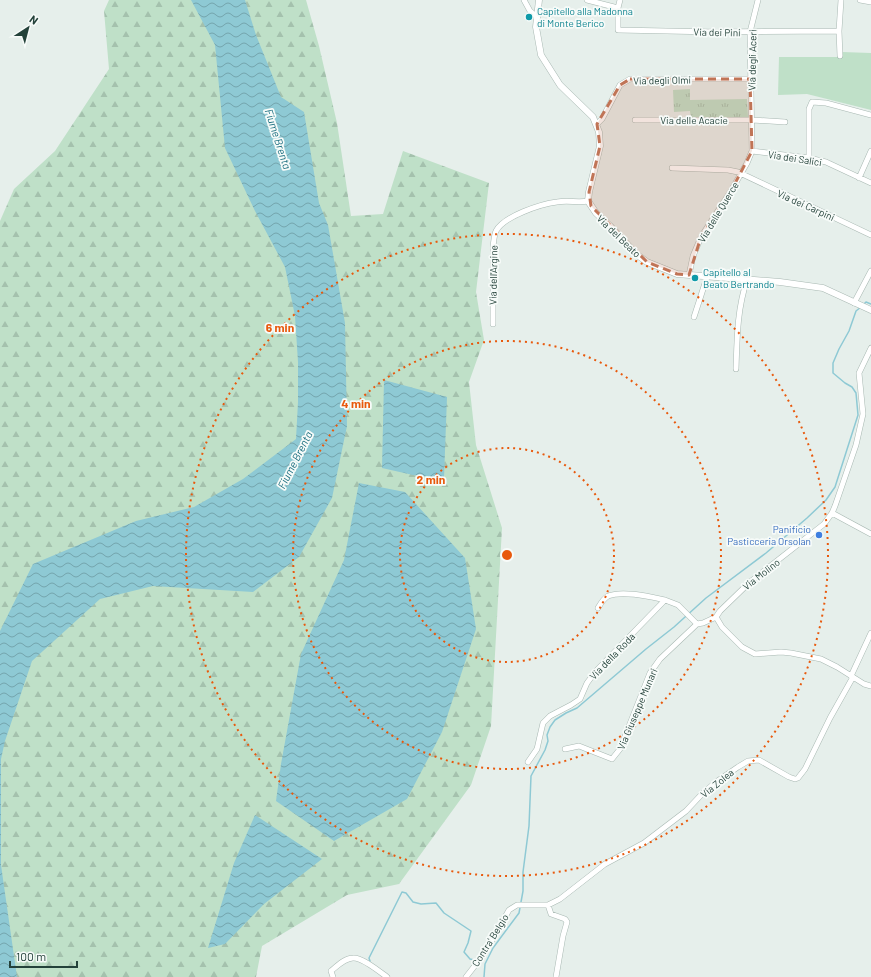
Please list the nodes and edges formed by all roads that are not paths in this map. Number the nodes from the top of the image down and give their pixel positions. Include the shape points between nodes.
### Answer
1 (524, 0) edge
2 (539, 0) edge
3 (587, 0) edge
4 (620, 0) edge
5 (758, 0) edge
6 (841, 0) edge
7 (860, 0) edge
8 (871, 2) edge
9 (618, 8) junction
10 (537, 17) junction
11 (839, 31) junction
12 (750, 32) junction
13 (840, 56) dead end
14 (750, 79) junction
15 (871, 115) edge
16 (635, 120) dead end
17 (752, 120) junction
18 (785, 122) dead end
19 (596, 124) junction
20 (752, 151) junction
21 (871, 151) edge
22 (809, 158) junction
23 (672, 168) dead end
24 (740, 174) junction
25 (859, 178) junction
26 (871, 183) edge
27 (588, 201) junction
28 (871, 235) edge
29 (871, 271) edge
30 (689, 275) junction
31 (707, 277) junction
32 (746, 280) junction
33 (856, 304) junction
34 (868, 309) edge
35 (694, 317) dead end
36 (493, 324) dead end
37 (871, 348) edge
38 (736, 370) dead end
39 (832, 513) junction
40 (871, 534) edge
41 (665, 600) junction
42 (598, 608) dead end
43 (716, 617) junction
44 (697, 624) junction
45 (871, 633) edge
46 (852, 677) junction
47 (871, 686) edge
48 (565, 750) dead end
49 (528, 762) dead end
50 (548, 905) junction
51 (333, 977) edge
52 (387, 977) edge
53 (466, 977) edge
54 (556, 977) edge

1 - 10 street
2 - 10 street
3 - 9 street
4 - 9 street, Via dei Pini
5 - 12 street, Via degli Aceri
6 - 11 street
7 - 8 street
9 - 12 street, Via dei Pini via 618,30
10 - 19 street via 536,35 541,54 560,85
11 - 12 street, Via dei Pini
11 - 13 street
12 - 14 street, Via degli Aceri
14 - 17 street, Via degli Aceri
14 - 19 street, Via degli Olmi via 630,79 620,85 602,119
15 - 22 street via 826,103 812,102 809,109
16 - 17 street, Via delle Acacie
17 - 18 street
17 - 20 street, Via degli Aceri
19 - 27 street via 600,146
20 - 22 street, Via dei Salici
20 - 24 street, Via delle Querce
21 - 25 street
22 - 25 street, Via dei Salici via 826,162
23 - 24 street, Via dei Carpini via 728,170
24 - 28 street, Via dei Carpini
24 - 30 street, Via delle Querce via 701,237
25 - 26 street, Via dei Salici
27 - 30 street, Via del Beato via 596,213 636,254 647,262 677,274
27 - 36 street, Via dell'Argine via 544,205 510,219 497,229 493,246
29 - 33 street
30 - 31 street, Via del Beato
31 - 32 street, Via del Beato
31 - 35 street
32 - 33 street, Via del Beato via 823,288
32 - 38 street via 739,316
33 - 34 street, Via del Beato
37 - 39 street, Via Molino via 858,373 863,414 856,445
39 - 40 street
39 - 43 street, Via Molino via 824,524 738,593
41 - 42 street via 636,594 609,596
41 - 44 street via 678,605
41 - 49 street, Via della Roda via 596,671 580,699 550,716 543,723 537,749
43 - 44 street
43 - 46 street via 722,627 742,647 755,654 781,652 806,655 821,659
44 - 48 street, Via Giuseppe Munari via 660,659 650,673 620,749 612,759 579,746
45 - 46 street
46 - 47 street
46 - 50 street, Via Zolea via 798,778 789,777 758,760 748,760 716,782 686,811 644,843 605,864 560,899
50 - 53 street, Contra' Belgio via 517,905 509,910 484,954
50 - 54 street via 551,914 567,922
51 - 52 street via 331,971 354,958

